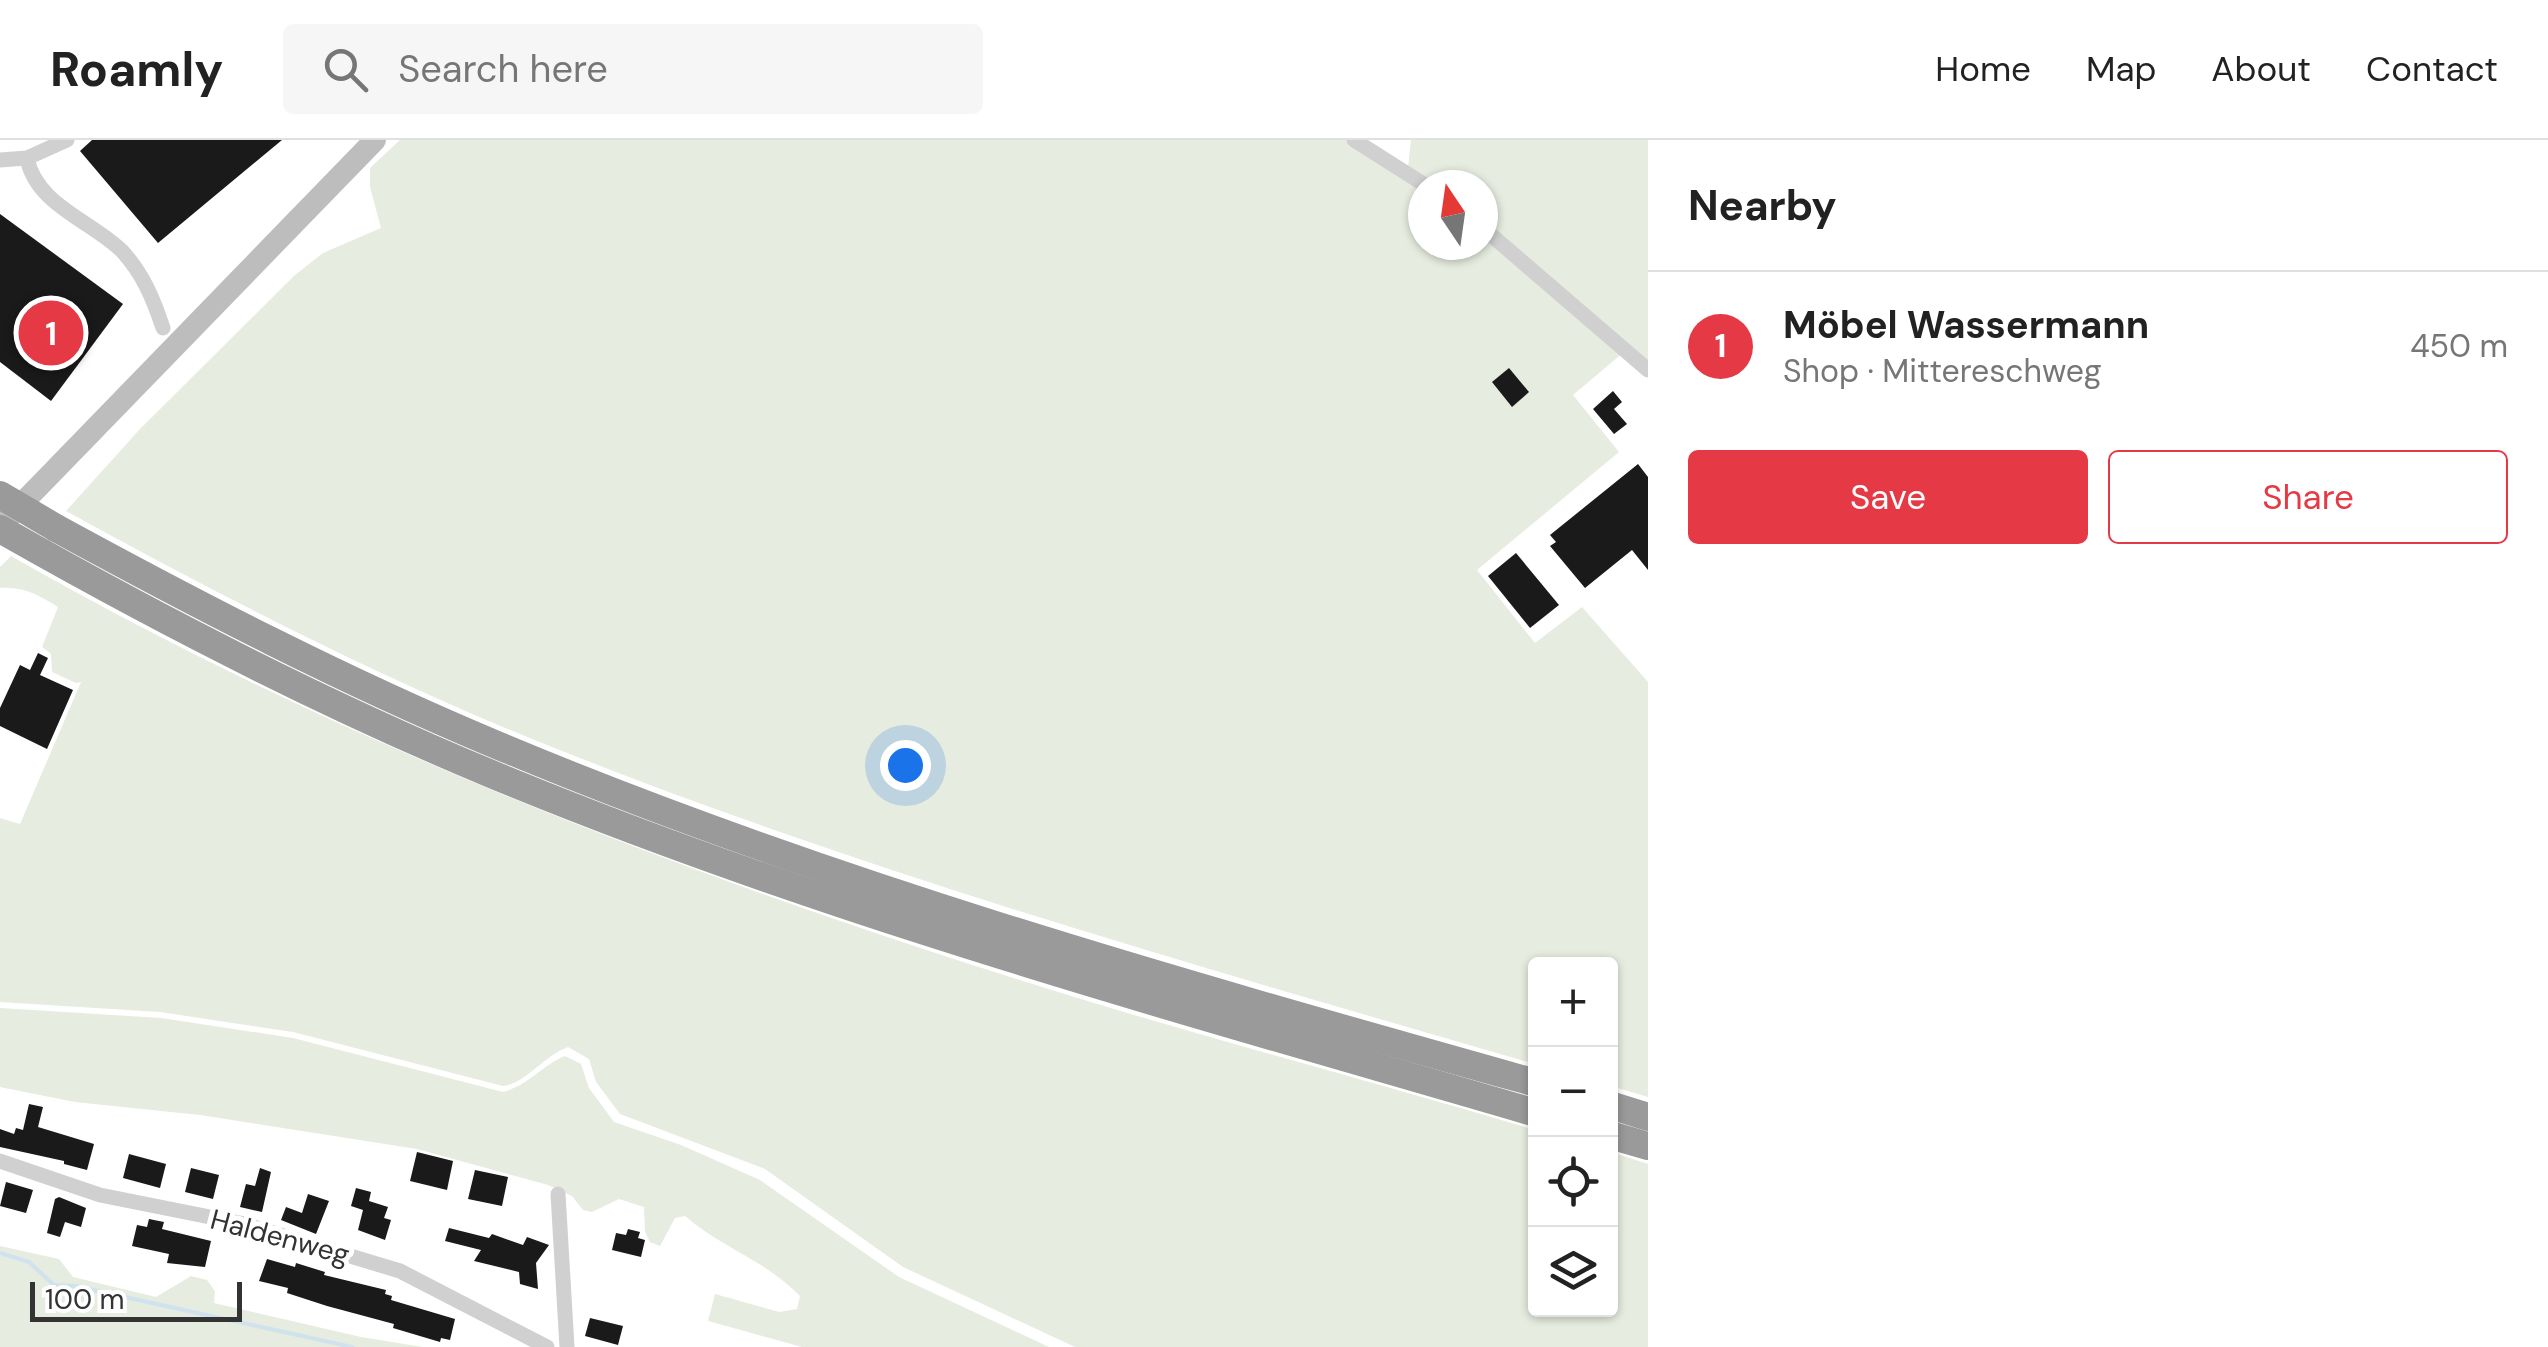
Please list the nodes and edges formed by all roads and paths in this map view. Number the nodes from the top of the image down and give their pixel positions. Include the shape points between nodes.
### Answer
1 (67, 140) edge
2 (375, 140) edge
3 (1354, 140) edge
4 (28, 158) junction
5 (0, 160) edge
6 (1408, 174) edge
7 (1498, 241) edge
8 (163, 328) dead end
9 (1648, 370) edge
10 (0, 495) edge
11 (0, 527) edge
12 (1528, 1081) edge
13 (1618, 1108) edge
14 (1528, 1111) edge
15 (1648, 1117) edge
16 (1614, 1137) edge
17 (1648, 1146) edge
18 (0, 1161) edge
19 (558, 1194) dead end
20 (547, 1347) edge
21 (567, 1347) edge

1 - 4 street
2 - 11 main road
3 - 6 street
4 - 5 street
4 - 8 street via 46,192 139,272
7 - 9 street
10 - 12 highway, bridge via 343,677 637,801 964,915
11 - 14 highway via 190,633 340,706 636,830 1002,956
13 - 15 highway
16 - 17 highway
18 - 20 street, Haldenweg via 100,1195 240,1223 400,1272
19 - 21 street

